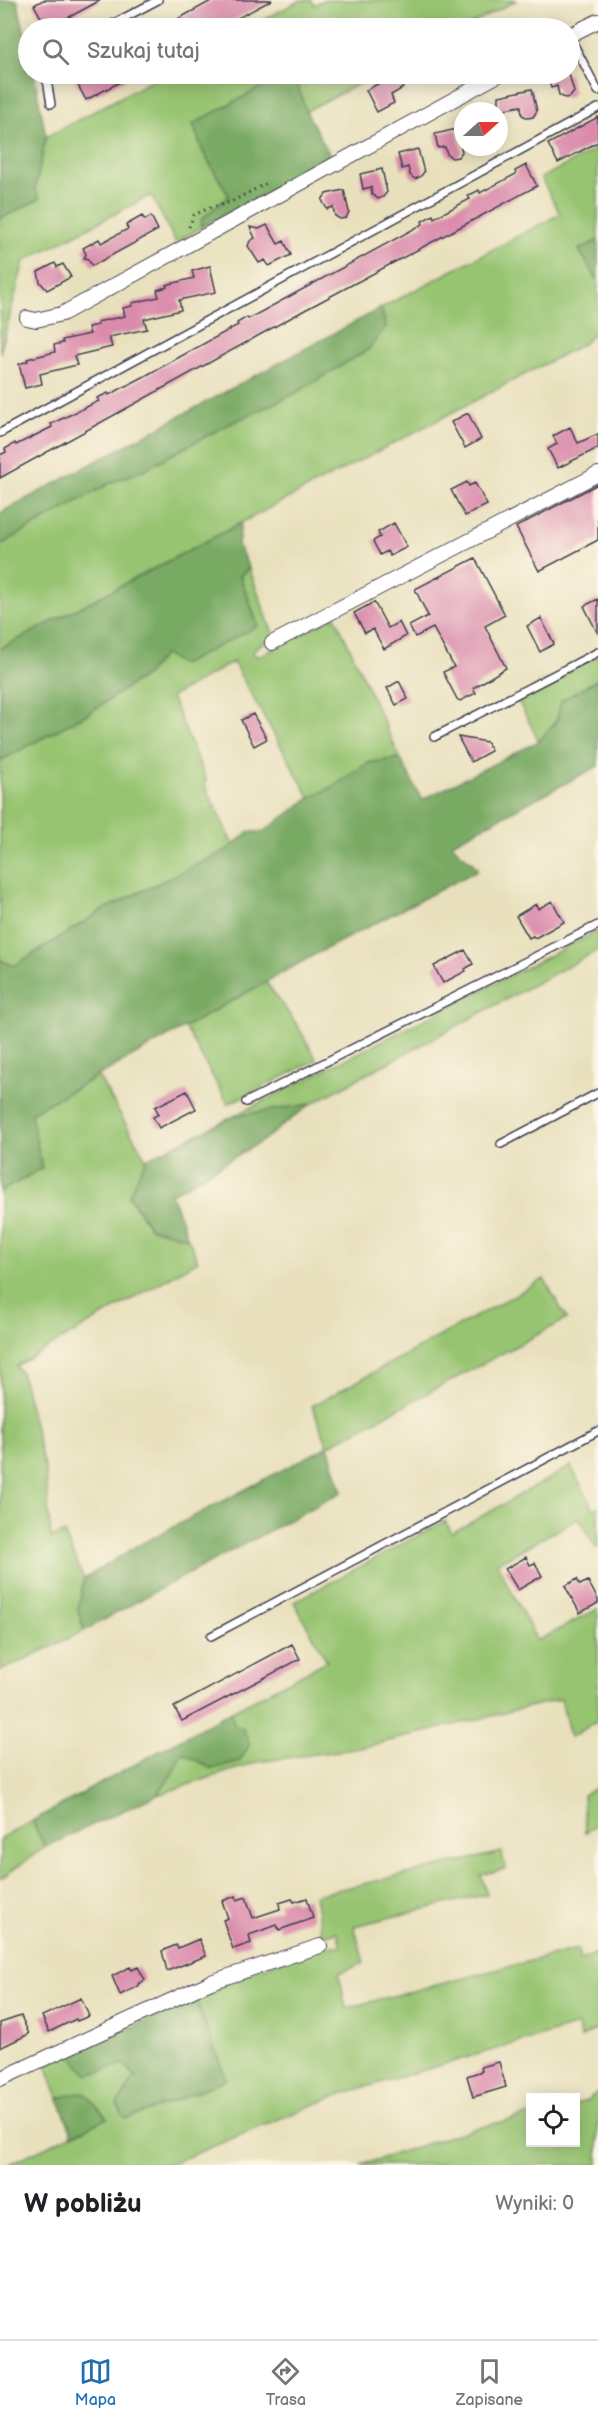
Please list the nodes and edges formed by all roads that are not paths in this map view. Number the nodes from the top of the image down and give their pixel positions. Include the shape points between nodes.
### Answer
1 (158, 0) edge
2 (124, 18) edge
3 (598, 21) edge
4 (580, 31) edge
5 (580, 56) edge
6 (48, 84) edge
7 (482, 84) edge
8 (598, 91) edge
9 (51, 104) dead end
10 (598, 108) edge
11 (27, 318) dead end
12 (0, 433) edge
13 (598, 474) edge
14 (272, 643) dead end
15 (598, 652) edge
16 (434, 737) dead end
17 (598, 925) edge
18 (598, 1093) edge
19 (246, 1102) dead end
20 (501, 1144) dead end
21 (598, 1431) edge
22 (211, 1636) dead end
23 (320, 1946) dead end
24 (0, 2079) edge

1 - 2 lane
3 - 4 street
5 - 8 lane
6 - 9 lane
7 - 11 street via 62,314 36,320
10 - 12 lane
13 - 14 street
15 - 16 lane
17 - 19 lane
18 - 20 lane
21 - 22 lane
23 - 24 street via 211,1982

